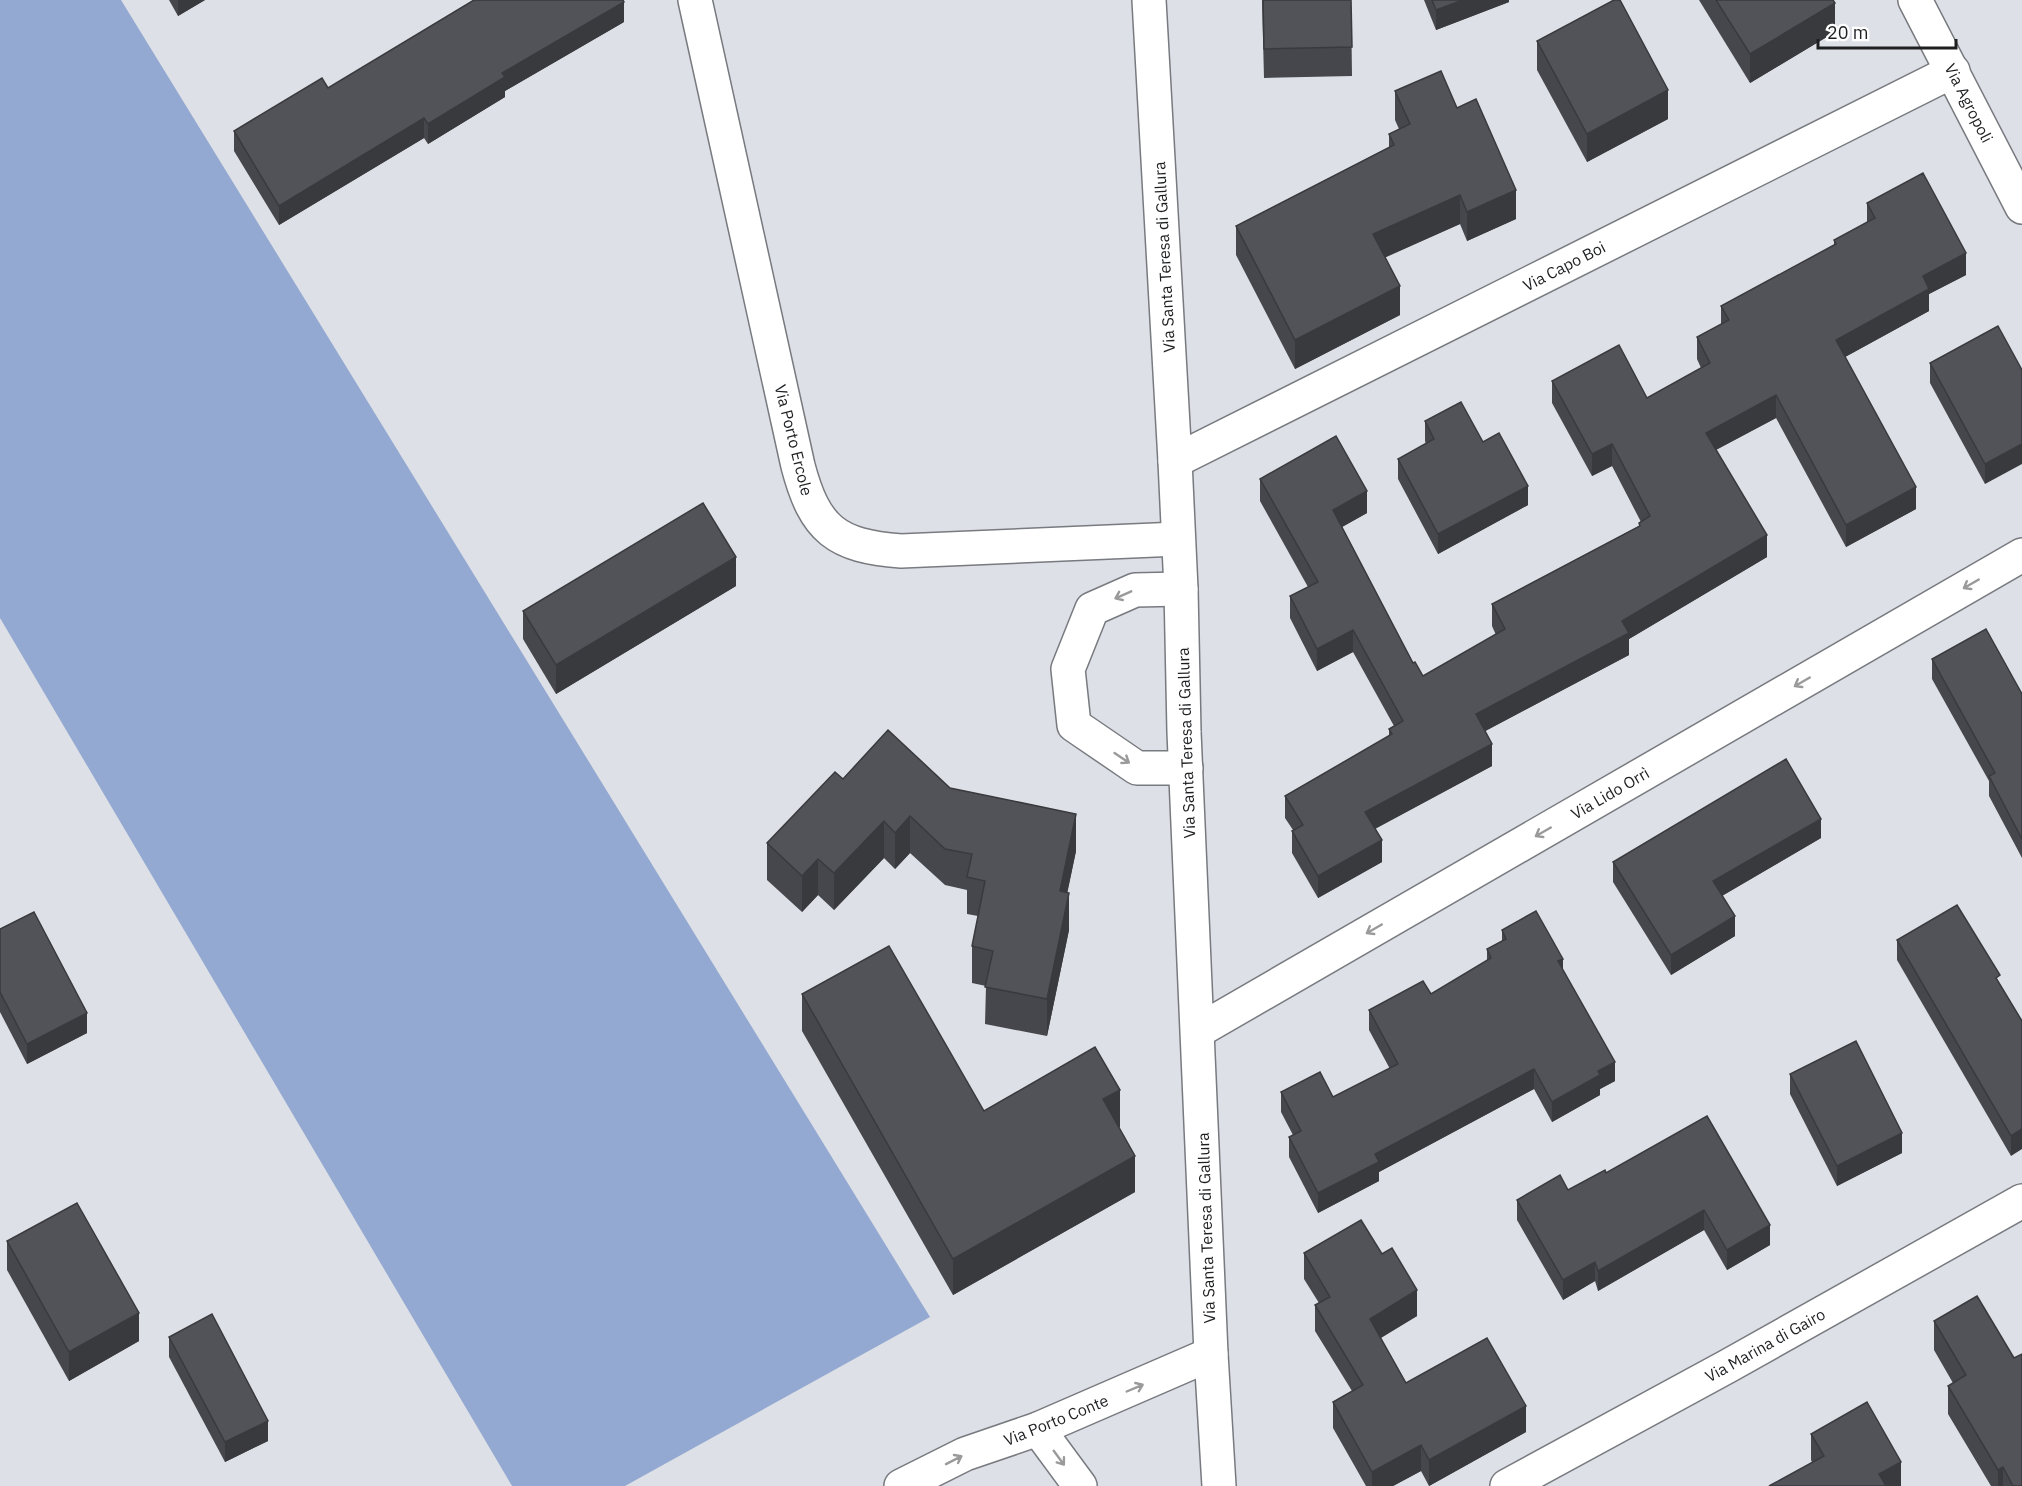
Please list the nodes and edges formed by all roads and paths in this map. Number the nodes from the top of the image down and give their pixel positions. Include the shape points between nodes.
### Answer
1 (695, 0) edge
2 (1149, 0) edge
3 (1915, 0) edge
4 (1953, 71) junction
5 (2022, 207) edge
6 (1175, 461) junction
7 (1178, 539) junction
8 (2022, 555) edge
9 (1181, 589) junction
10 (1186, 768) junction
11 (1198, 1031) junction
12 (2022, 1201) edge
13 (1211, 1354) junction
14 (1038, 1429) junction
15 (901, 1486) edge
16 (1080, 1486) edge
17 (1219, 1486) edge
18 (1507, 1486) edge

1 - 7 street, Via Porto Ercole via 798,466 803,486 820,519 833,532 862,546 901,551
2 - 6 street, Via Santa Teresa di Gallura
3 - 4 street, Via Agropoli
4 - 5 street, Via Agropoli
4 - 6 street, Via Capo Boi
6 - 7 street, Via Santa Teresa di Gallura
7 - 9 street, Via Santa Teresa di Gallura
8 -> 11 street, Via Lido Orrì
9 - 10 street, Via Santa Teresa di Gallura
9 -> 10 street via 1135,590 1092,609 1068,669 1074,725 1137,768
10 - 11 street, Via Santa Teresa di Gallura
11 - 13 street, Via Santa Teresa di Gallura
12 - 18 street, Via Marina di Gairo
14 -> 13 street, Via Porto Conte
13 - 17 street, Via Santa Teresa di Gallura
15 -> 14 street, Via Porto Conte via 965,1454
14 -> 16 street

